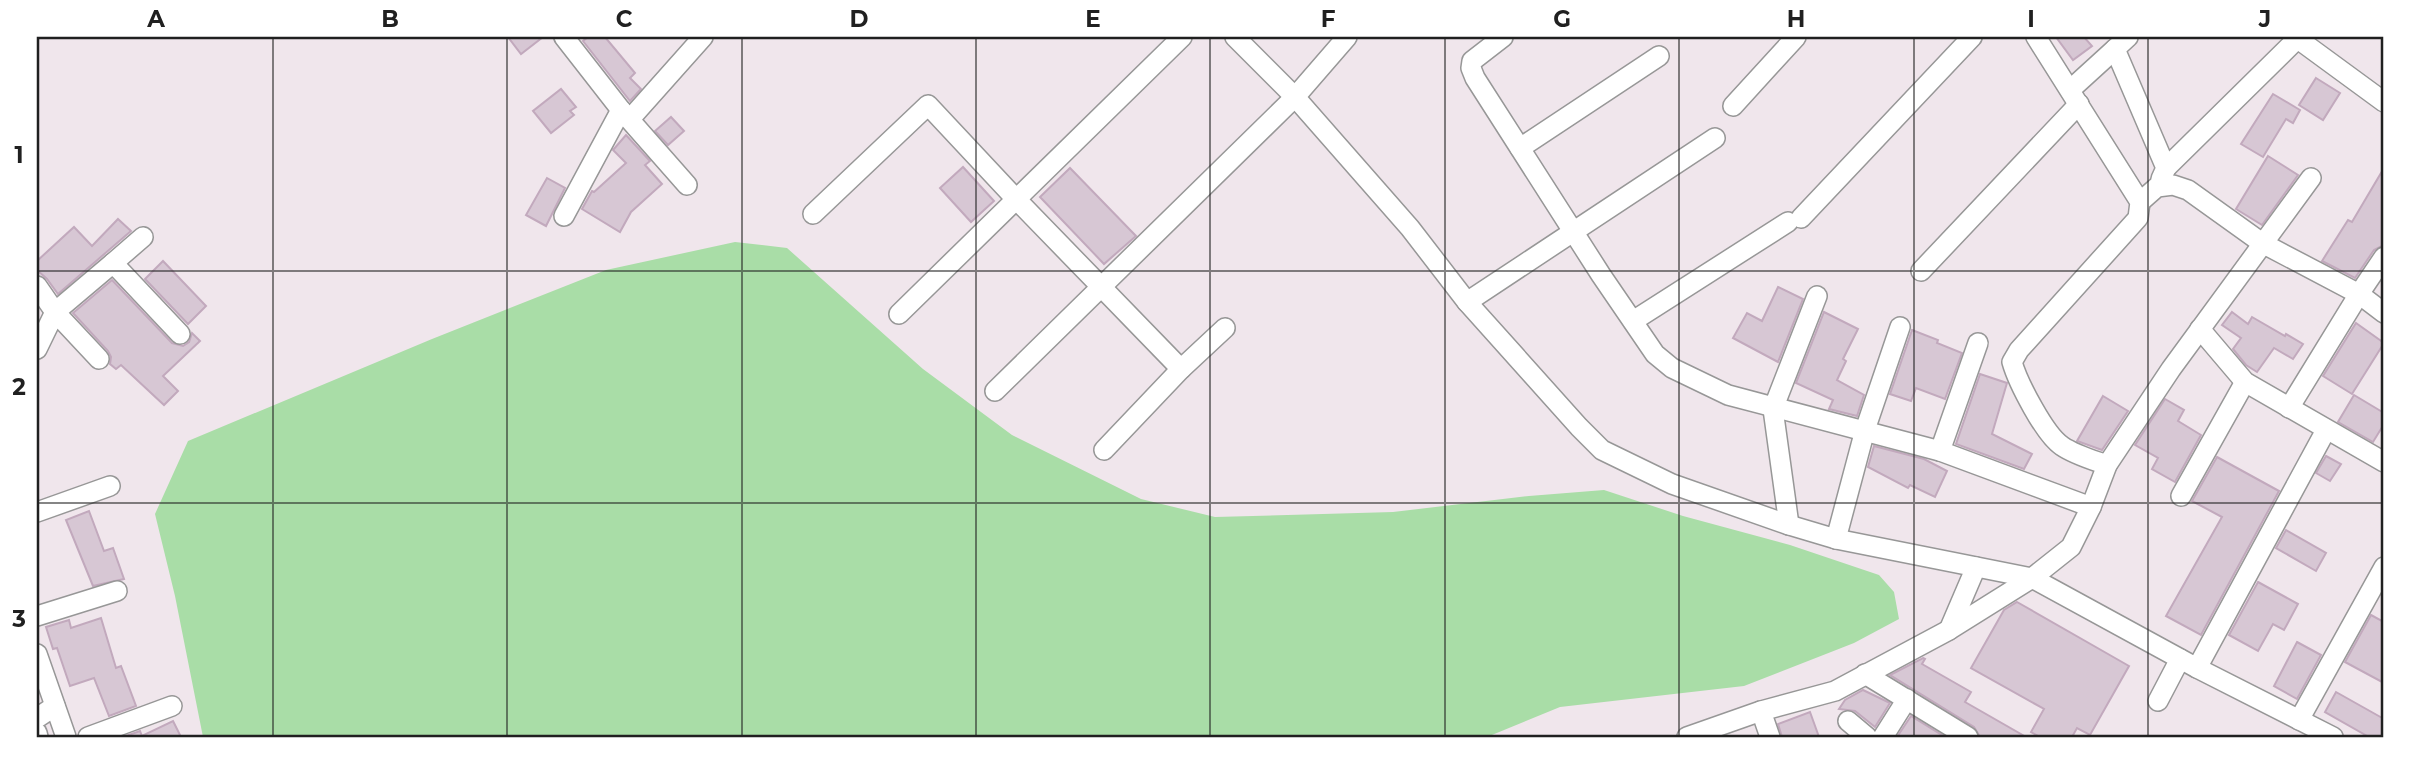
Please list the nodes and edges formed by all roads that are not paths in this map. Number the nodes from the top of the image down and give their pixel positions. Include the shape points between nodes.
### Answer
1 (704, 37) edge
2 (1182, 37) edge
3 (1235, 37) edge
4 (1348, 37) edge
5 (1503, 37) edge
6 (1796, 37) edge
7 (1972, 37) edge
8 (2036, 37) edge
9 (2298, 38) edge
10 (568, 39) edge
11 (2122, 43) edge
12 (1659, 56) dead end
13 (1295, 97) junction
14 (2074, 97) junction
15 (2384, 102) edge
16 (1733, 106) dead end
17 (626, 115) junction
18 (1715, 138) dead end
19 (1520, 148) junction
20 (2166, 168) junction
21 (2311, 178) dead end
22 (687, 185) dead end
23 (2157, 187) junction
24 (1015, 198) junction
25 (2140, 202) junction
26 (813, 214) dead end
27 (564, 216) dead end
28 (1574, 233) junction
29 (143, 237) dead end
30 (2262, 243) junction
31 (2384, 257) edge
32 (113, 263) junction
33 (1921, 271) dead end
34 (37, 286) edge
35 (1102, 288) junction
36 (2359, 294) junction
37 (1817, 296) dead end
38 (1467, 302) junction
39 (55, 312) junction
40 (2384, 313) edge
41 (899, 314) dead end
42 (1633, 321) junction
43 (1900, 327) dead end
44 (1225, 328) dead end
45 (2200, 329) junction
46 (180, 334) dead end
47 (1978, 343) dead end
48 (37, 349) edge
49 (99, 359) dead end
50 (1181, 369) junction
51 (2245, 382) junction
52 (995, 391) dead end
53 (2289, 408) junction
54 (1773, 409) junction
55 (1865, 430) junction
56 (2326, 430) junction
57 (1104, 450) dead end
58 (1940, 451) junction
59 (2384, 462) edge
60 (2107, 466) junction
61 (110, 486) dead end
62 (2181, 496) dead end
63 (2091, 507) junction
64 (37, 512) edge
65 (1789, 525) junction
66 (1836, 539) junction
67 (1976, 566) junction
68 (2384, 567) edge
69 (2032, 578) junction
70 (117, 591) dead end
71 (37, 616) edge
72 (1949, 630) junction
73 (37, 654) edge
74 (2189, 663) junction
75 (1865, 674) junction
76 (1908, 699) junction
77 (2158, 701) dead end
78 (55, 706) junction
79 (173, 706) dead end
80 (1761, 711) junction
81 (37, 718) edge
82 (2299, 720) junction
83 (1848, 721) dead end
84 (66, 737) edge
85 (88, 737) edge
86 (1687, 737) edge
87 (1770, 737) edge
88 (1867, 737) edge
89 (1883, 737) edge
90 (1968, 737) edge
91 (2333, 737) edge

1 - 17 street
2 - 24 street
3 - 13 street
4 - 13 street
5 - 19 street via 1479,54 1471,68
6 - 16 street
7 - 42 street via 1794,220
8 - 14 street
9 - 15 street
9 - 20 street
10 - 17 street
11 - 14 street
11 - 20 street
12 - 19 street
13 - 35 street
13 - 38 street via 1410,228
14 - 25 street
14 - 33 street
17 - 22 street
17 - 27 street
18 - 28 street
19 - 28 street
20 - 23 street
21 - 30 street
23 - 25 street
23 - 30 street via 2173,185 2188,190
24 - 26 street via 928,105
24 - 35 street
24 - 41 street
25 - 60 street via 2137,218 2012,362 2056,442
28 - 38 street
28 - 42 street
29 - 32 street
30 - 36 street
30 - 45 street
31 - 36 street
32 - 39 street
32 - 46 street
34 - 39 street
35 - 50 street
35 - 52 street
36 - 40 street
36 - 53 street
37 - 54 street
38 - 65 street via 1602,450 1671,484
39 - 48 street
39 - 49 street
42 - 54 street via 1655,354 1672,368 1728,395
43 - 55 street
44 - 50 street
45 - 51 street
45 - 60 street
47 - 58 street
50 - 57 street
51 - 53 street
51 - 62 street
53 - 56 street
54 - 55 street
54 - 65 street
55 - 58 street
55 - 66 street
56 - 59 street
56 - 74 street
58 - 63 street
60 - 63 street
61 - 64 street
63 - 69 street via 2071,547
65 - 66 street
66 - 67 street
67 - 69 street
67 - 72 street
68 - 82 street
69 - 72 street
69 - 74 street
70 - 71 street
72 - 75 street
73 - 78 street
74 - 77 street
74 - 82 street
75 - 76 street
75 - 80 street via 1835,691
76 - 89 street
76 - 90 street
78 - 81 street
78 - 84 street
79 - 85 street
80 - 86 street
80 - 87 street
82 - 91 street
83 - 88 street

